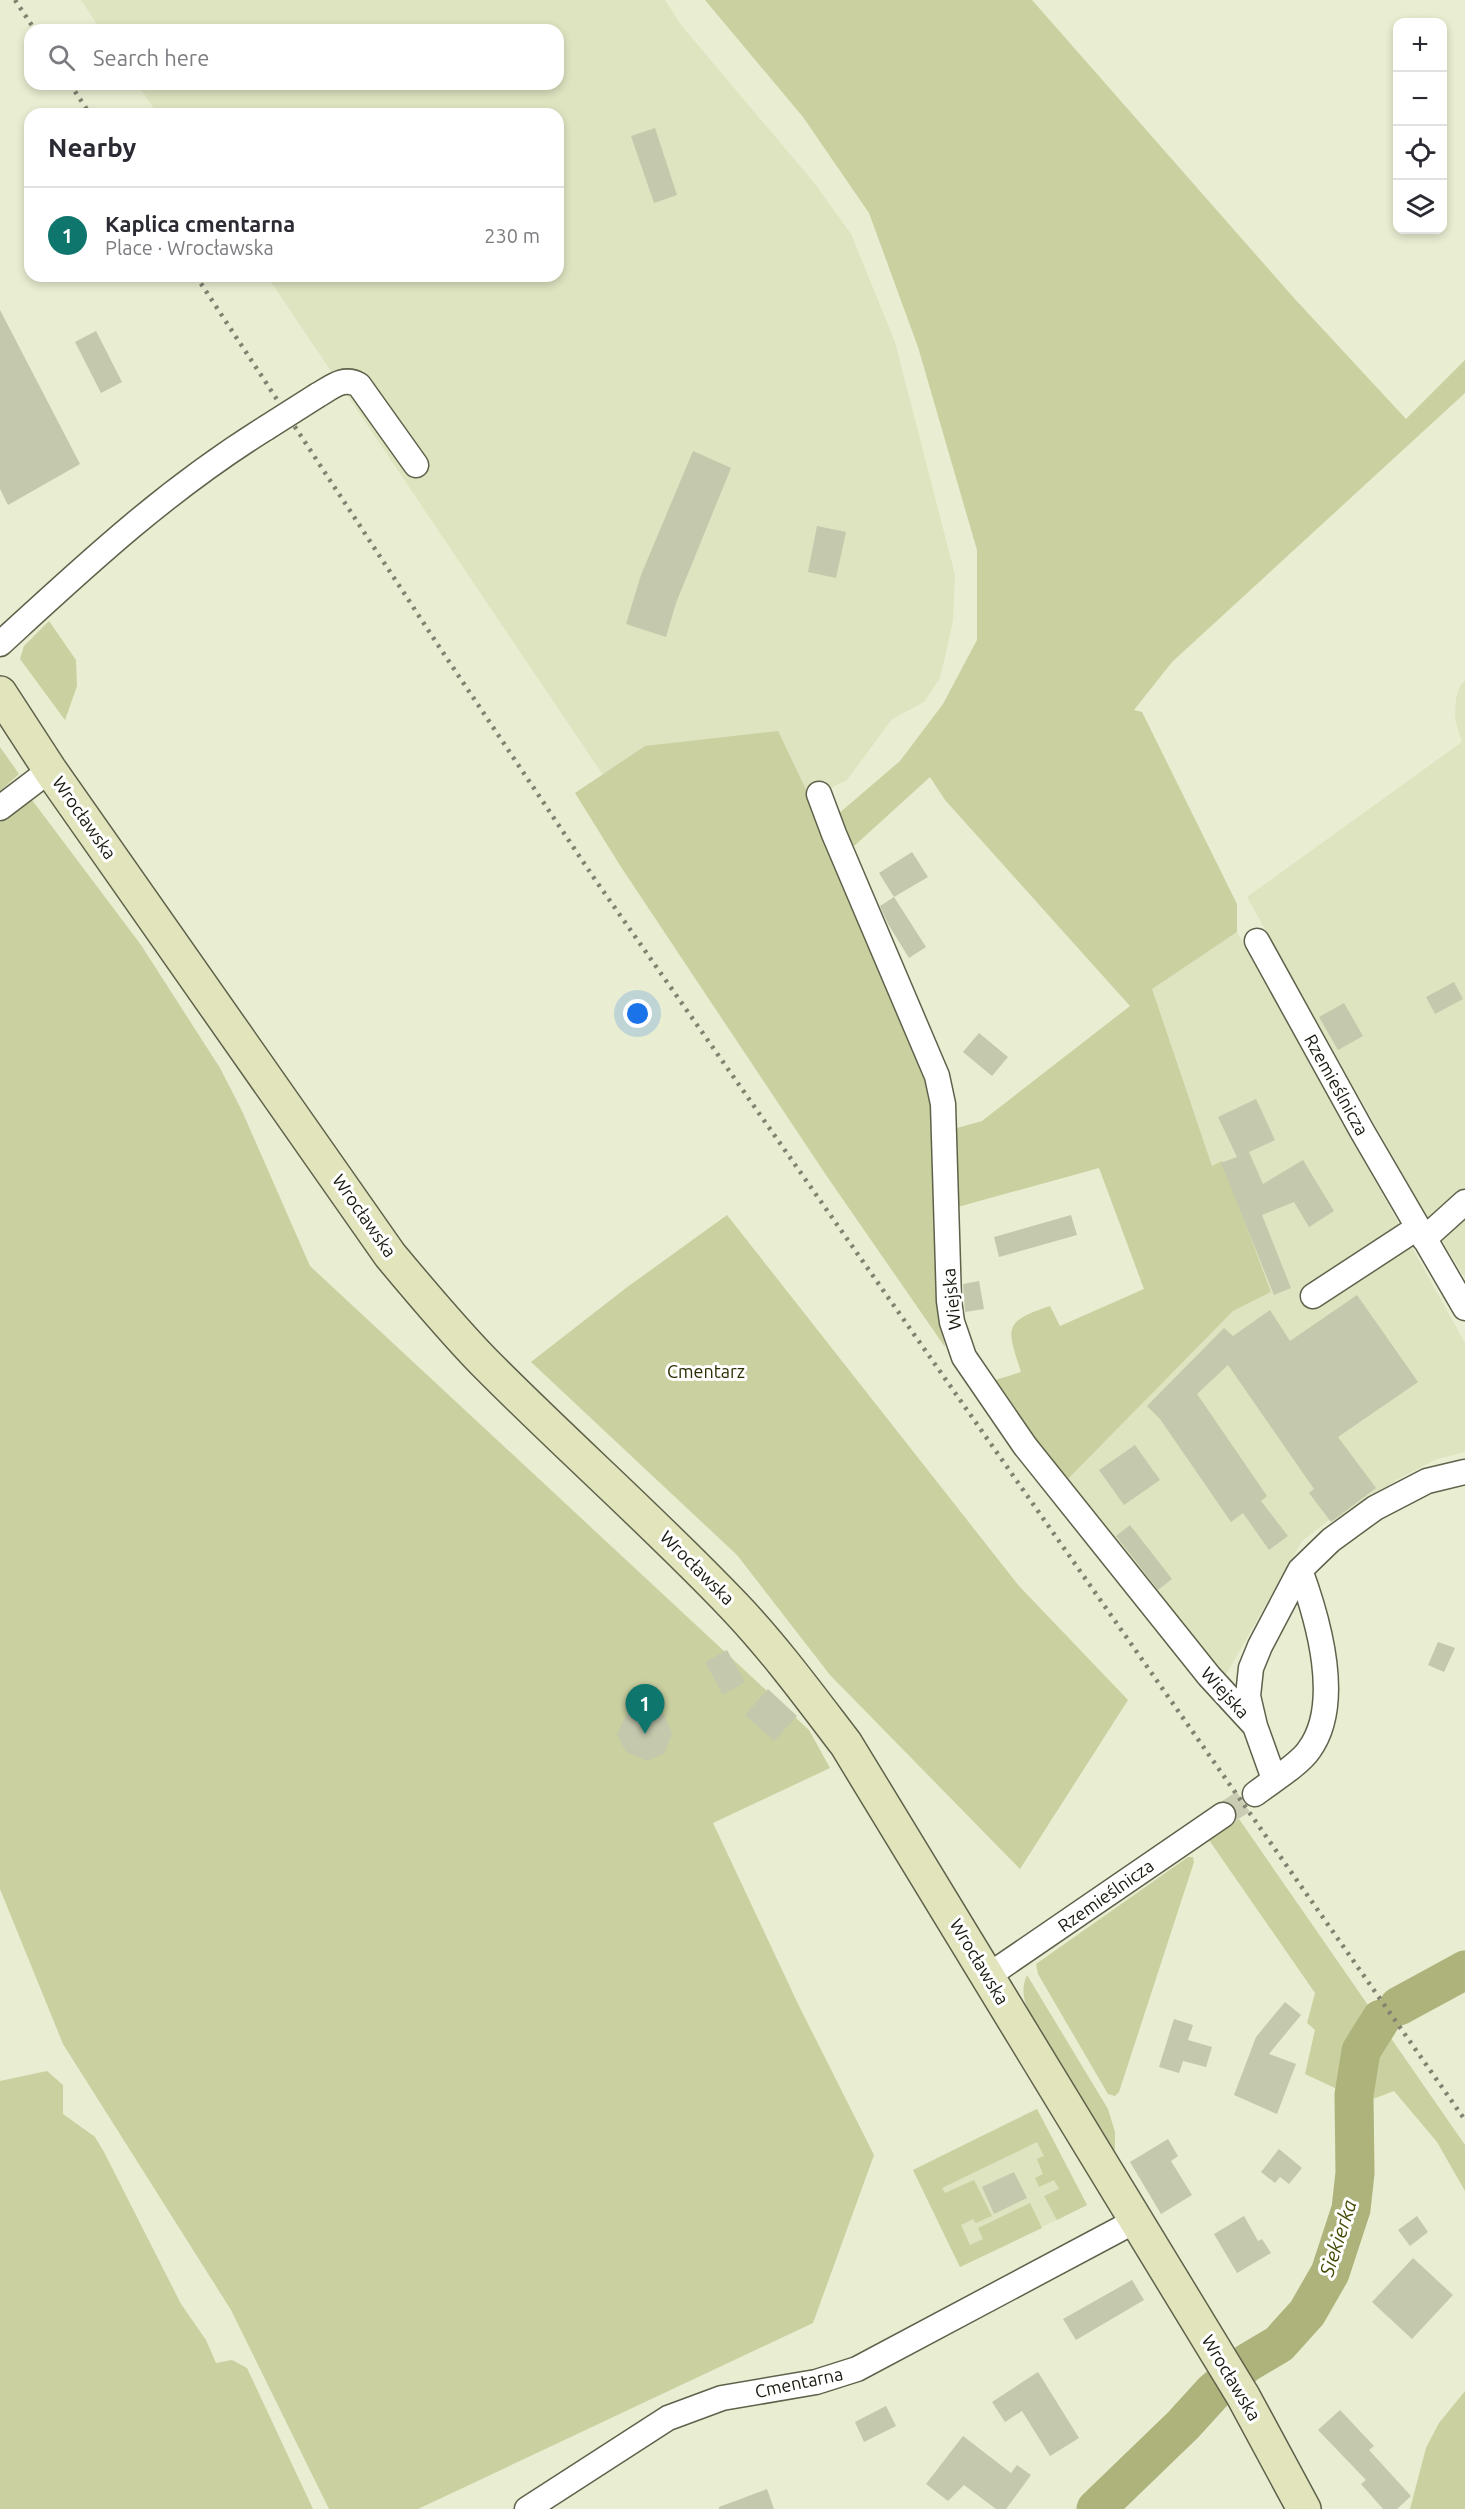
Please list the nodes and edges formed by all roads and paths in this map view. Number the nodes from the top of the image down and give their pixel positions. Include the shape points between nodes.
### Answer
1 (416, 465) dead end
2 (0, 644) edge
3 (0, 693) edge
4 (50, 770) junction
5 (819, 794) dead end
6 (0, 808) edge
7 (1257, 941) dead end
8 (1465, 1202) edge
9 (1421, 1233) junction
10 (1313, 1296) dead end
11 (1465, 1308) edge
12 (1465, 1472) edge
13 (1300, 1570) junction
14 (1255, 1726) junction
15 (1275, 1779) junction
16 (1255, 1794) tunnel mouth
17 (1223, 1815) tunnel mouth
18 (988, 1976) junction
19 (1136, 2221) junction
20 (527, 2509) edge
21 (1304, 2509) edge

1 - 2 street, bridge via 359,385 342,382 218,459 136,520
3 - 4 main road, Wrocławska
4 - 6 street
4 - 18 main road, Wrocławska via 398,1264 483,1360 736,1608 797,1680 846,1744
5 - 14 street, Wiejska via 937,1076 943,1104 949,1301 964,1357 1063,1496 1209,1676
7 - 9 street, Rzemieślnicza
8 - 9 street
9 - 10 street
9 - 11 street, Rzemieślnicza
12 - 13 street via 1427,1481 1375,1508 1331,1540
13 - 14 street via 1251,1668 1248,1696
13 - 15 street via 1324,1659 1325,1701 1320,1729 1309,1751
14 - 15 street
15 - 16 street
17 - 18 street, Rzemieślnicza
18 - 19 main road, Wrocławska
19 - 20 street, Cmentarna via 857,2369 816,2382 722,2398 668,2418
19 - 21 main road, Wrocławska via 1243,2396

